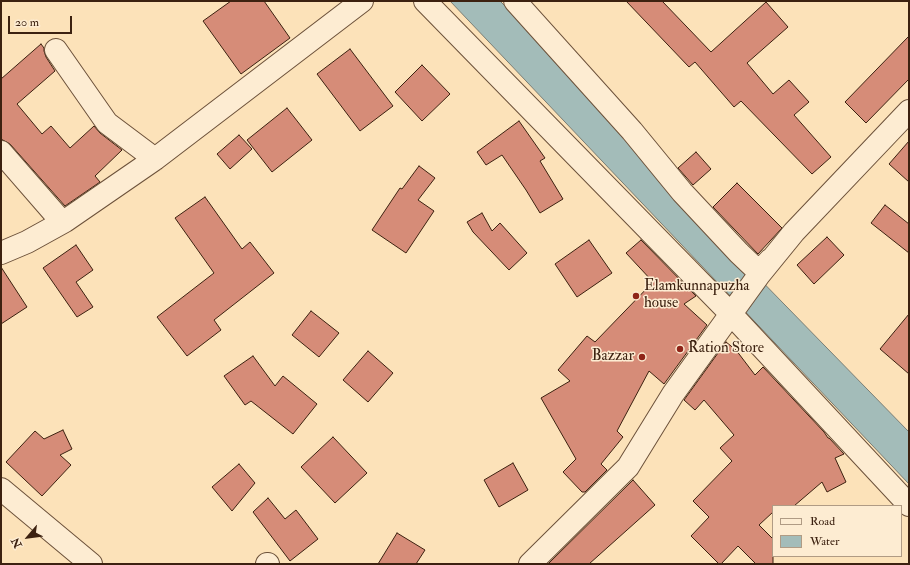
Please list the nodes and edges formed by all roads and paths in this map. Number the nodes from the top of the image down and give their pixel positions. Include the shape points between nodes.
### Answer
1 (362, 1) edge
2 (425, 1) edge
3 (515, 1) edge
4 (56, 50) dead end
5 (909, 111) edge
6 (1, 152) edge
7 (155, 159) junction
8 (62, 222) junction
9 (794, 232) junction
10 (1, 253) edge
11 (731, 314) junction
12 (1, 489) edge
13 (909, 505) edge
14 (91, 564) edge
15 (530, 564) edge

1 - 7 street
2 - 11 street
3 - 9 street via 632,131 682,192 759,272
4 - 7 street via 107,123
5 - 9 street
6 - 8 street
7 - 8 street
8 - 10 street
9 - 11 street
11 - 13 street
11 - 15 street via 673,394 628,467
12 - 14 street

